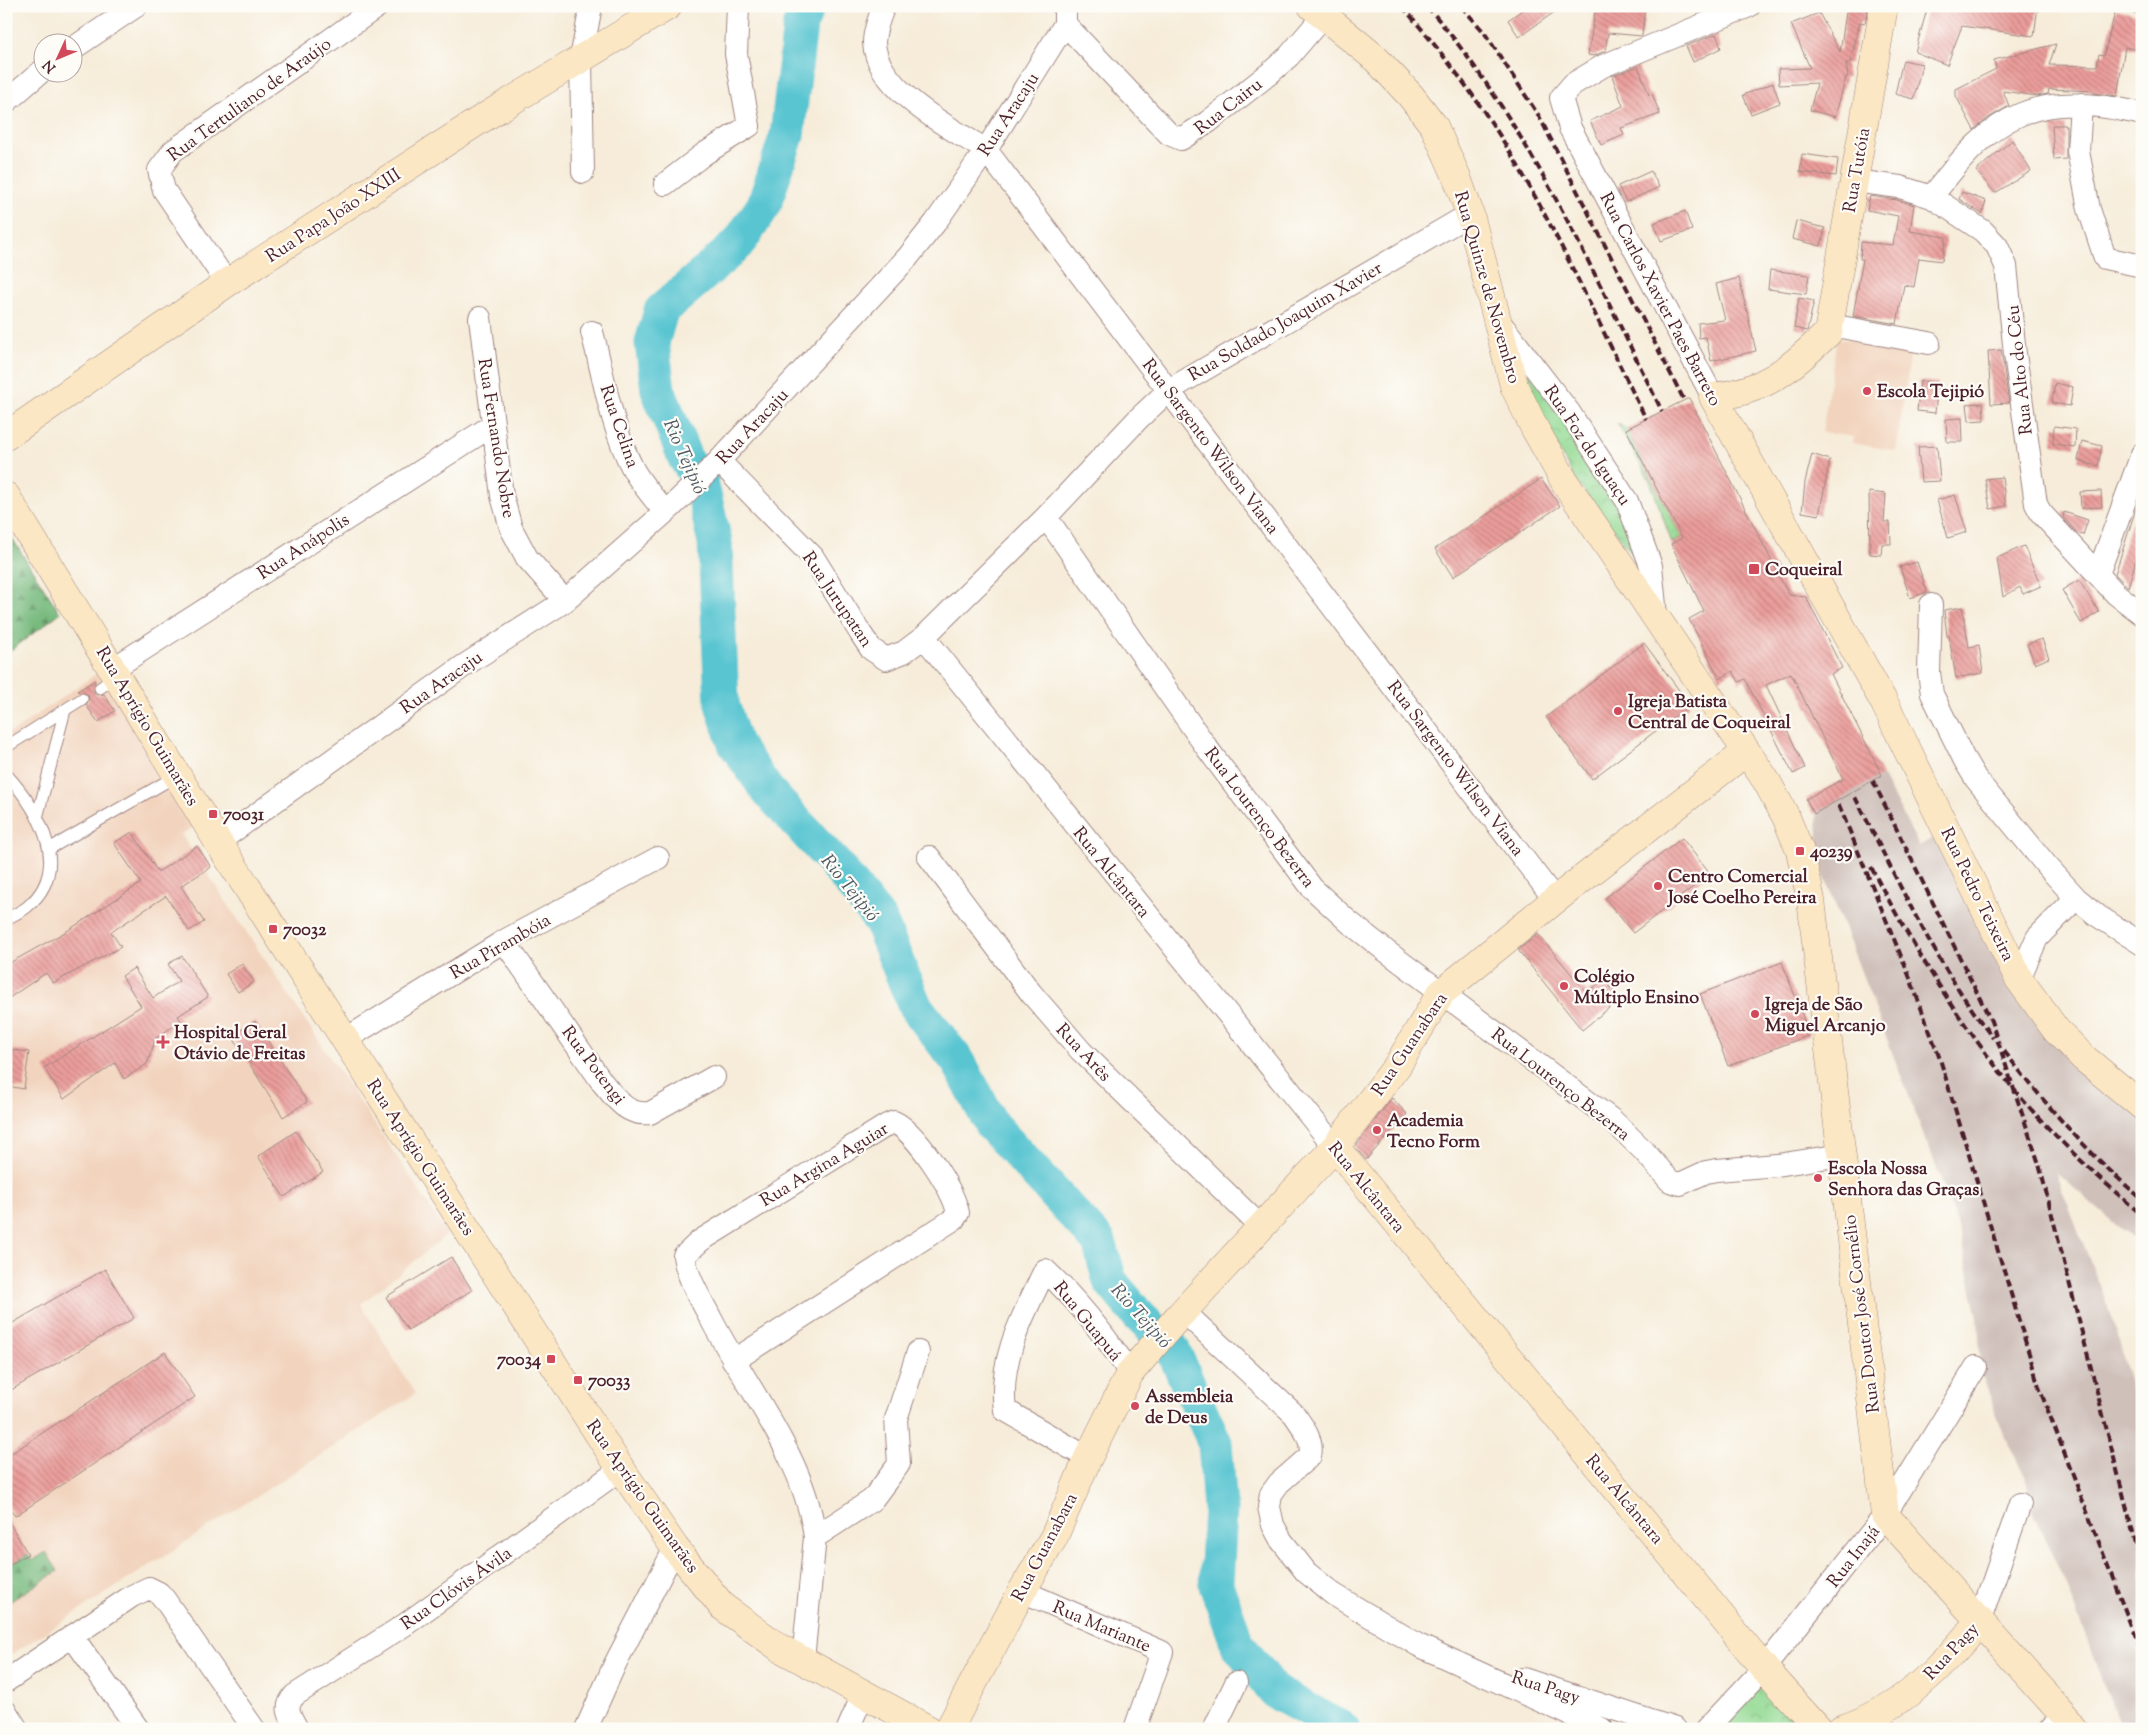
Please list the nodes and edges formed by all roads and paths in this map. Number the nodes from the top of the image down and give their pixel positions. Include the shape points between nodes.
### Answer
1 (136, 6) edge
2 (378, 6) edge
3 (591, 6) edge
4 (668, 6) edge
5 (738, 6) edge
6 (884, 6) edge
7 (1749, 6) edge
8 (1884, 6) edge
9 (1318, 11) edge
10 (1065, 15) edge
11 (82, 42) edge
12 (581, 59) junction
13 (32, 80) edge
14 (6, 102) edge
15 (2082, 104) junction
16 (2142, 114) edge
17 (986, 150) junction
18 (583, 172) dead end
19 (1854, 180) junction
20 (665, 184) dead end
21 (1932, 197) junction
22 (1470, 214) junction
23 (2142, 266) edge
24 (227, 283) junction
25 (1495, 317) junction
26 (480, 318) dead end
27 (1829, 329) junction
28 (592, 332) dead end
29 (1929, 343) dead end
30 (1169, 390) junction
31 (1713, 398) junction
32 (493, 425) junction
33 (6, 436) edge
34 (2142, 454) edge
35 (718, 462) junction
36 (6, 496) edge
37 (667, 510) junction
38 (1046, 517) junction
39 (2098, 574) junction
40 (565, 601) junction
41 (1930, 605) dead end
42 (2142, 614) edge
43 (1656, 616) junction
44 (924, 637) junction
45 (1856, 652) joint
46 (110, 679) junction
47 (82, 699) dead end
48 (65, 710) junction
49 (6, 747) edge
50 (1746, 752) junction
51 (6, 774) edge
52 (178, 775) junction
53 (37, 818) junction
54 (218, 842) junction
55 (49, 849) junction
56 (658, 858) dead end
57 (929, 858) dead end
58 (2076, 898) junction
59 (1555, 900) junction
60 (6, 918) edge
61 (504, 941) junction
62 (2142, 944) edge
63 (2020, 979) junction
64 (1441, 993) junction
65 (346, 1039) junction
66 (714, 1077) dead end
67 (2142, 1106) edge
68 (1335, 1147) junction
69 (1842, 1155) junction
70 (1261, 1227) junction
71 (1181, 1314) junction
72 (918, 1352) dead end
73 (733, 1361) junction
74 (1976, 1367) dead end
75 (1133, 1369) junction
76 (1088, 1458) junction
77 (621, 1469) junction
78 (2020, 1504) dead end
79 (1885, 1515) junction
80 (815, 1537) junction
81 (675, 1548) junction
82 (1022, 1591) junction
83 (1980, 1620) junction
84 (72, 1636) junction
85 (1418, 1645) junction
86 (802, 1660) junction
87 (1764, 1668) junction
88 (6, 1681) edge
89 (1236, 1683) dead end
90 (864, 1692) junction
91 (6, 1712) edge
92 (1876, 1720) edge
93 (2064, 1724) edge
94 (17, 1729) edge
95 (138, 1729) edge
96 (254, 1729) edge
97 (297, 1729) edge
98 (586, 1729) edge
99 (848, 1729) edge
100 (928, 1729) edge
101 (949, 1729) edge
102 (1135, 1729) edge
103 (1214, 1729) edge
104 (1602, 1729) edge
105 (1675, 1729) edge
106 (1707, 1729) edge
107 (1819, 1729) edge
108 (1841, 1729) edge

1 - 11 street
2 - 24 street, Rua Tertuliano de Araújo via 173,151 159,170 164,190
3 - 12 street
4 - 12 street, Rua Papa João XXIII
5 - 20 street via 736,54 749,126 704,154
6 - 17 street, Rua Sargento Wilson Viana via 874,44 880,65 897,88 935,118
7 - 31 street, Rua Carlos Xavier Paes Barreto via 1603,66 1573,84 1561,98 1570,128
8 - 19 street, Rua Tutóia
9 - 10 street, Rua Cairu via 1289,56 1208,122 1181,139 1169,134
9 - 22 street, Rua Quinze de Novembro via 1375,58 1434,126
10 - 17 street, Rua Aracaju
12 - 18 street
12 - 24 street, Rua Papa João XXIII
13 - 14 street
15 - 16 street
15 - 21 street via 2054,104 2001,123 1964,157
15 - 23 street via 2079,159 2090,209 2106,258
17 - 30 street, Rua Sargento Wilson Viana
17 - 35 street, Rua Aracaju via 908,257
19 - 21 street, Rua Alto do Céu via 1900,187
19 - 27 street, Rua Tutóia
21 - 39 street, Rua Alto do Céu via 1983,231 1997,246 2006,266 2036,504
22 - 25 street, Rua Quinze de Novembro
22 - 30 street, Rua Soldado Joaquim Xavier
24 - 33 street, Rua Papa João XXIII
25 - 43 street, Rua Quinze de Novembro via 1514,386 1535,429 1566,484
25 - 43 street, Rua Foz do Iguaçu via 1569,412 1628,501 1651,566
26 - 32 street, Rua Fernando Nobre
27 - 29 street
27 - 31 street via 1797,362 1760,386 1738,395
28 - 37 street, Rua Celina via 624,450 633,470
30 - 38 street, Rua Soldado Joaquim Xavier
30 - 59 street, Rua Sargento Wilson Viana
31 - 45 street, Rua Carlos Xavier Paes Barreto
32 - 40 street, Rua Fernando Nobre via 502,496 511,528 527,558
32 - 46 street, Rua Anápolis
34 - 39 street
35 - 37 street, Rua Aracaju
35 - 44 street, Rua Jurupatan via 813,557 860,634 877,655 886,659 895,657
36 - 46 street, Rua Aprígio Guimarães
37 - 40 street, Rua Aracaju
38 - 44 street, Rua Soldado Joaquim Xavier
38 - 64 street, Rua Lourenço Bezerra via 1213,756 1312,888 1349,922
39 - 42 street, Rua Alto do Céu via 2116,594
40 - 54 street, Rua Aracaju via 465,664
41 - 58 street via 1928,672 1932,694 1949,730 1976,779
43 - 50 street, Rua Doutor José Cornélio
44 - 68 street, Rua Alcântara
45 - 63 street, Rua Pedro Teixeira via 1904,742
46 - 52 street, Rua Aprígio Guimarães
47 - 48 lane
48 - 49 lane
48 - 53 lane
50 - 59 street, Rua Guanabara
50 - 69 street, Rua Doutor José Cornélio via 1786,817 1800,851 1808,884
51 - 53 lane
52 - 54 street, Rua Aprígio Guimarães
52 - 55 lane
53 - 55 lane via 45,830
54 - 65 street, Rua Aprígio Guimarães
55 - 60 lane via 49,872 39,891 27,907
56 - 61 street, Rua Pirambóia
57 - 70 street, Rua Arês via 1031,993 1081,1051
58 - 62 street
58 - 63 street via 2037,938
59 - 64 street, Rua Guanabara
61 - 65 street, Rua Pirambóia
61 - 66 street, Rua Potengi via 602,1082 630,1112 650,1113
63 - 67 street, Rua Pedro Teixeira via 2056,1030 2085,1059
64 - 68 street, Rua Guanabara via 1397,1066
64 - 69 street, Rua Lourenço Bezerra via 1611,1119 1673,1183 1680,1184 1717,1170
65 - 77 street, Rua Aprígio Guimarães
68 - 70 street, Rua Guanabara
68 - 87 street, Rua Alcântara
69 - 79 street, Rua Doutor José Cornélio
70 - 71 street, Rua Guanabara
71 - 75 street, Rua Guanabara
71 - 85 street via 1277,1397 1294,1414 1310,1442 1310,1456 1271,1494 1269,1507 1281,1540 1306,1572 1333,1594
72 - 80 street via 896,1420 899,1464 872,1500
73 - 73 street, Rua Argina Aguiar via 954,1219 958,1213 955,1201 917,1143 900,1125 894,1122 886,1125 700,1241 684,1256 691,1281
73 - 80 street, Rua Argina Aguiar via 776,1430 799,1476
74 - 79 street, Rua Inajá
75 - 76 street, Rua Guanabara
75 - 76 street, Rua Guapuá via 1068,1292 1045,1270 1012,1341 1002,1389 1005,1410
76 - 82 street, Rua Guanabara via 1054,1537
77 - 81 street, Rua Aprígio Guimarães
77 - 97 street, Rua Clóvis Ávila via 406,1624 303,1688 288,1702 287,1709
78 - 83 street, Rua Pagy
79 - 83 street
79 - 87 street, Rua Inajá
80 - 86 street, Rua Argina Aguiar
81 - 86 street, Rua Aprígio Guimarães via 723,1607
81 - 98 street via 614,1664
82 - 101 street, Rua Guanabara
82 - 102 street, Rua Mariante via 1162,1652
83 - 92 street, Rua Pagy via 1944,1663
83 - 93 street
84 - 88 street
84 - 95 street
84 - 96 street via 138,1592 149,1588 154,1590 165,1600
85 - 104 street
85 - 105 street, Rua Pagy
86 - 90 street, Rua Aprígio Guimarães
87 - 106 street, Rua Inajá
87 - 107 street, Rua Alcântara
89 - 103 street
90 - 99 street
90 - 100 street, Rua Aprígio Guimarães
91 - 94 street
92 - 108 street, Rua Pagy

